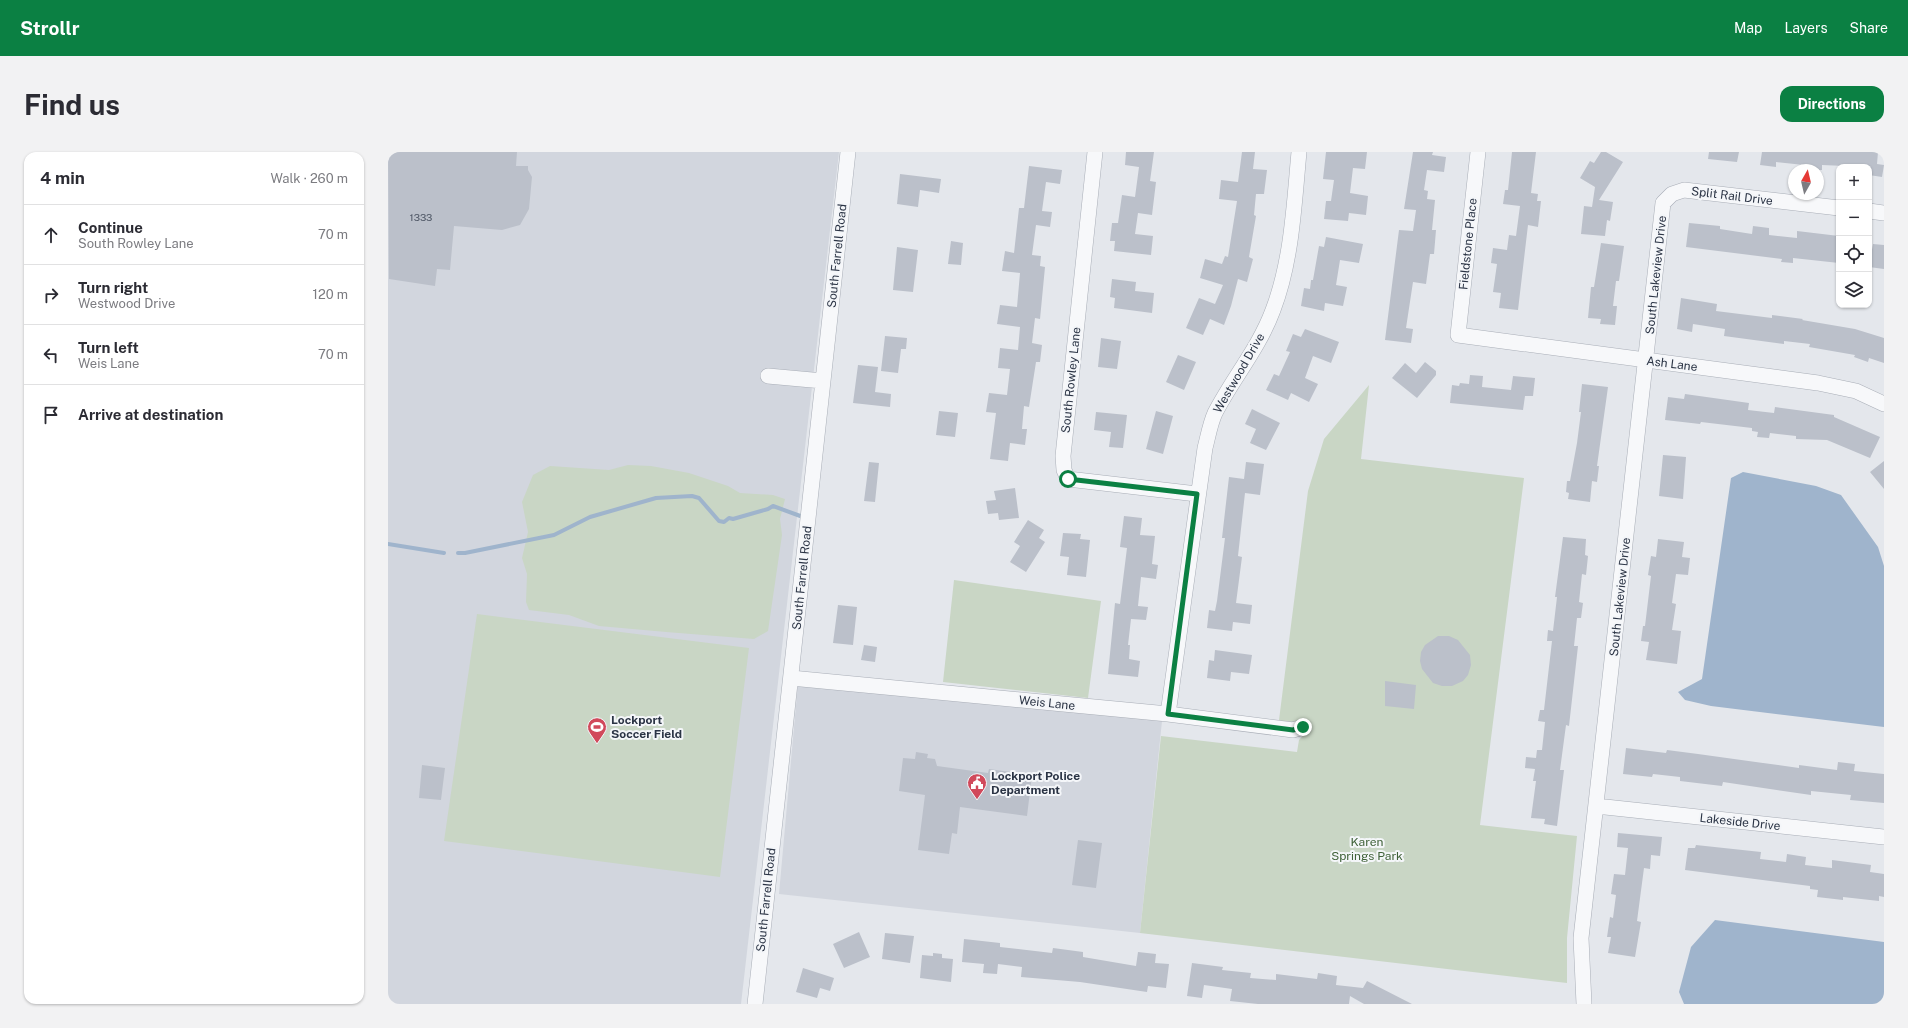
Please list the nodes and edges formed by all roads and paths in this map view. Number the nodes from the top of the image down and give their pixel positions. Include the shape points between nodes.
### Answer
1 (848, 152) edge
2 (1095, 152) edge
3 (1299, 152) edge
4 (1478, 152) edge
5 (1672, 194) joint
6 (1836, 208) edge
7 (1872, 211) edge
8 (1884, 213) edge
9 (1458, 336) joint
10 (1646, 360) junction
11 (768, 376) dead end
12 (823, 381) junction
13 (1884, 404) edge
14 (1197, 494) junction
15 (791, 678) junction
16 (1168, 714) junction
17 (1303, 727) dead end
18 (1596, 806) junction
19 (1884, 837) edge
20 (755, 1004) edge
21 (1584, 1004) edge

1 - 12 street, South Farrell Road
2 - 14 street, South Rowley Lane via 1063,456 1064,470 1068,479
3 - 14 street, Westwood Drive via 1286,269 1273,311 1253,352 1214,414
4 - 9 street, Fieldstone Place
5 - 6 street, Split Rail Drive via 1684,190
5 - 10 street, South Lakeview Drive via 1664,203
7 - 8 street
9 - 10 street, Ash Lane
10 - 13 street, Ash Lane via 1818,383 1856,391
10 - 18 street, South Lakeview Drive
11 - 12 street
12 - 15 street, South Farrell Road
14 - 16 street, Westwood Drive
15 - 16 street, Weis Lane
15 - 20 street, South Farrell Road
16 - 17 street, Weis Lane via 1293,730
18 - 19 street, Lakeside Drive
18 - 21 street, South Lakeview Drive via 1581,938

